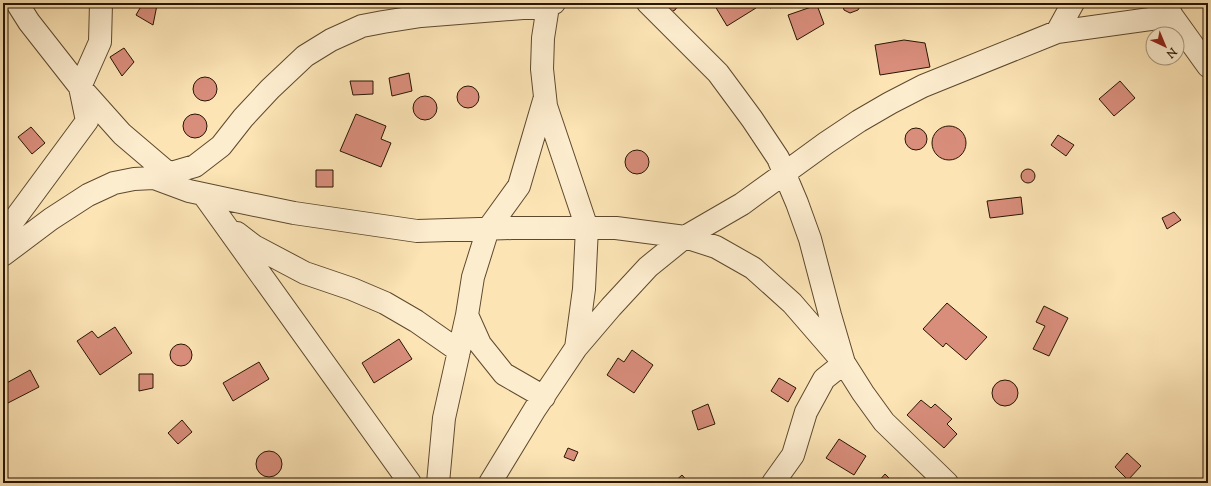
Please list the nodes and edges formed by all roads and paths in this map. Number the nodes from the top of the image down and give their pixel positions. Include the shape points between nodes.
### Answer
1 (17, 3) edge
2 (101, 3) edge
3 (648, 3) edge
4 (1073, 3) edge
5 (550, 4) edge
6 (1169, 10) edge
7 (1057, 32) junction
8 (1208, 66) edge
9 (80, 87) junction
10 (545, 97) junction
11 (785, 174) junction
12 (162, 176) junction
13 (203, 194) junction
14 (225, 225) junction
15 (587, 228) junction
16 (488, 229) junction
17 (3, 236) edge
18 (685, 236) junction
19 (3, 255) edge
20 (467, 316) junction
21 (576, 348) junction
22 (459, 351) junction
23 (844, 363) junction
24 (544, 397) junction
25 (410, 483) edge
26 (438, 483) edge
27 (490, 483) edge
28 (773, 483) edge
29 (947, 483) edge

1 - 9 street
2 - 9 street via 100,42
3 - 11 street via 718,73 778,158
4 - 7 street
5 - 10 street via 543,38 542,69
5 - 12 street via 421,16 362,26 331,40 305,56 270,88 221,146 195,166
6 - 7 street
6 - 8 street
7 - 11 street via 923,86 890,103 826,143
9 - 12 street
9 - 17 street via 87,121
10 - 15 street
10 - 16 street via 519,186
11 - 18 street via 742,204
11 - 23 street via 810,239
12 - 13 street via 189,191
12 - 19 street via 114,183 88,195
13 - 14 street
13 - 16 street via 294,213 417,231
14 - 22 street via 254,246 305,273 352,289 385,304 416,321
14 - 25 street
15 - 16 street
15 - 18 street via 616,228
15 - 21 street via 584,289
16 - 20 street via 473,276
18 - 21 street via 648,267
18 - 23 street via 716,247 753,268 792,303
20 - 22 street
20 - 24 street via 480,344 504,374
21 - 24 street
22 - 26 street via 444,418
23 - 28 street via 824,379 806,412 793,455
23 - 29 street via 884,422
24 - 27 street

